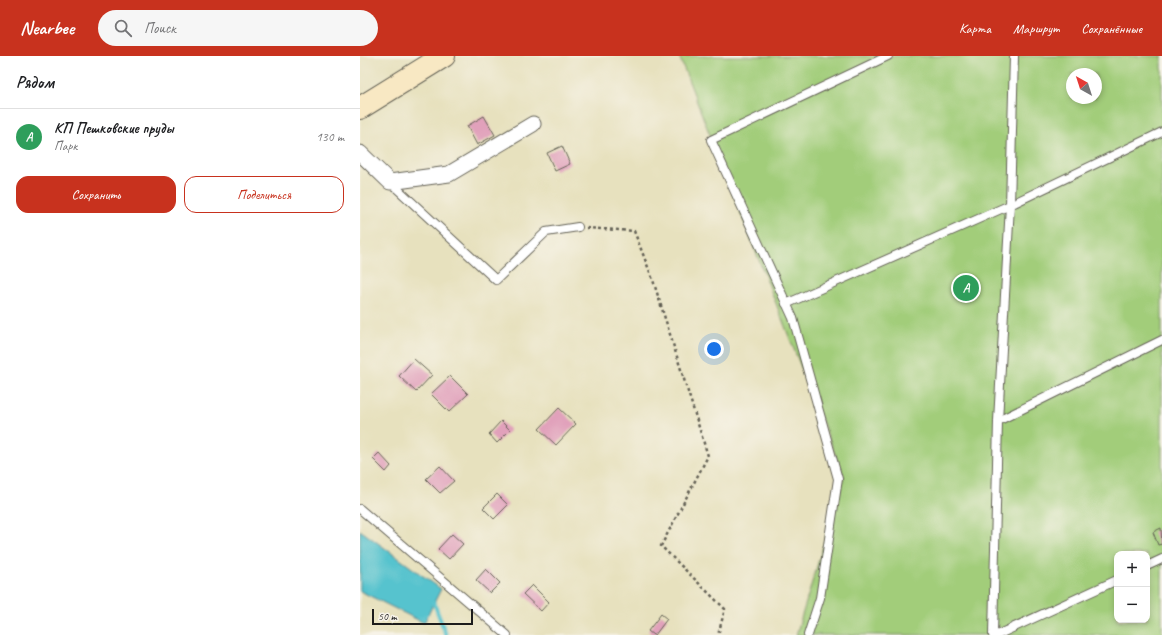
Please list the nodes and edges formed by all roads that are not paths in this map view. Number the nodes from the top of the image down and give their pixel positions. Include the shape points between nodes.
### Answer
1 (444, 56) edge
2 (888, 56) edge
3 (1014, 56) edge
4 (360, 108) edge
5 (533, 124) dead end
6 (1162, 132) edge
7 (360, 153) edge
8 (390, 182) junction
9 (1010, 205) junction
10 (578, 227) road end
11 (786, 304) junction
12 (1162, 340) edge
13 (998, 421) junction
14 (360, 509) edge
15 (1162, 559) edge
16 (1150, 565) edge
17 (1114, 581) edge
18 (507, 635) edge
19 (808, 635) edge
20 (993, 635) edge
21 (997, 635) edge

1 - 4 main road
2 - 11 lane via 711,140
3 - 9 lane
5 - 8 street via 449,174
6 - 9 lane
7 - 8 street
8 - 10 lane via 496,280 546,232
9 - 11 lane
9 - 13 lane
11 - 19 lane via 793,318 838,479 820,598
12 - 13 lane
13 - 20 lane
14 - 18 lane
15 - 16 lane
17 - 21 lane

